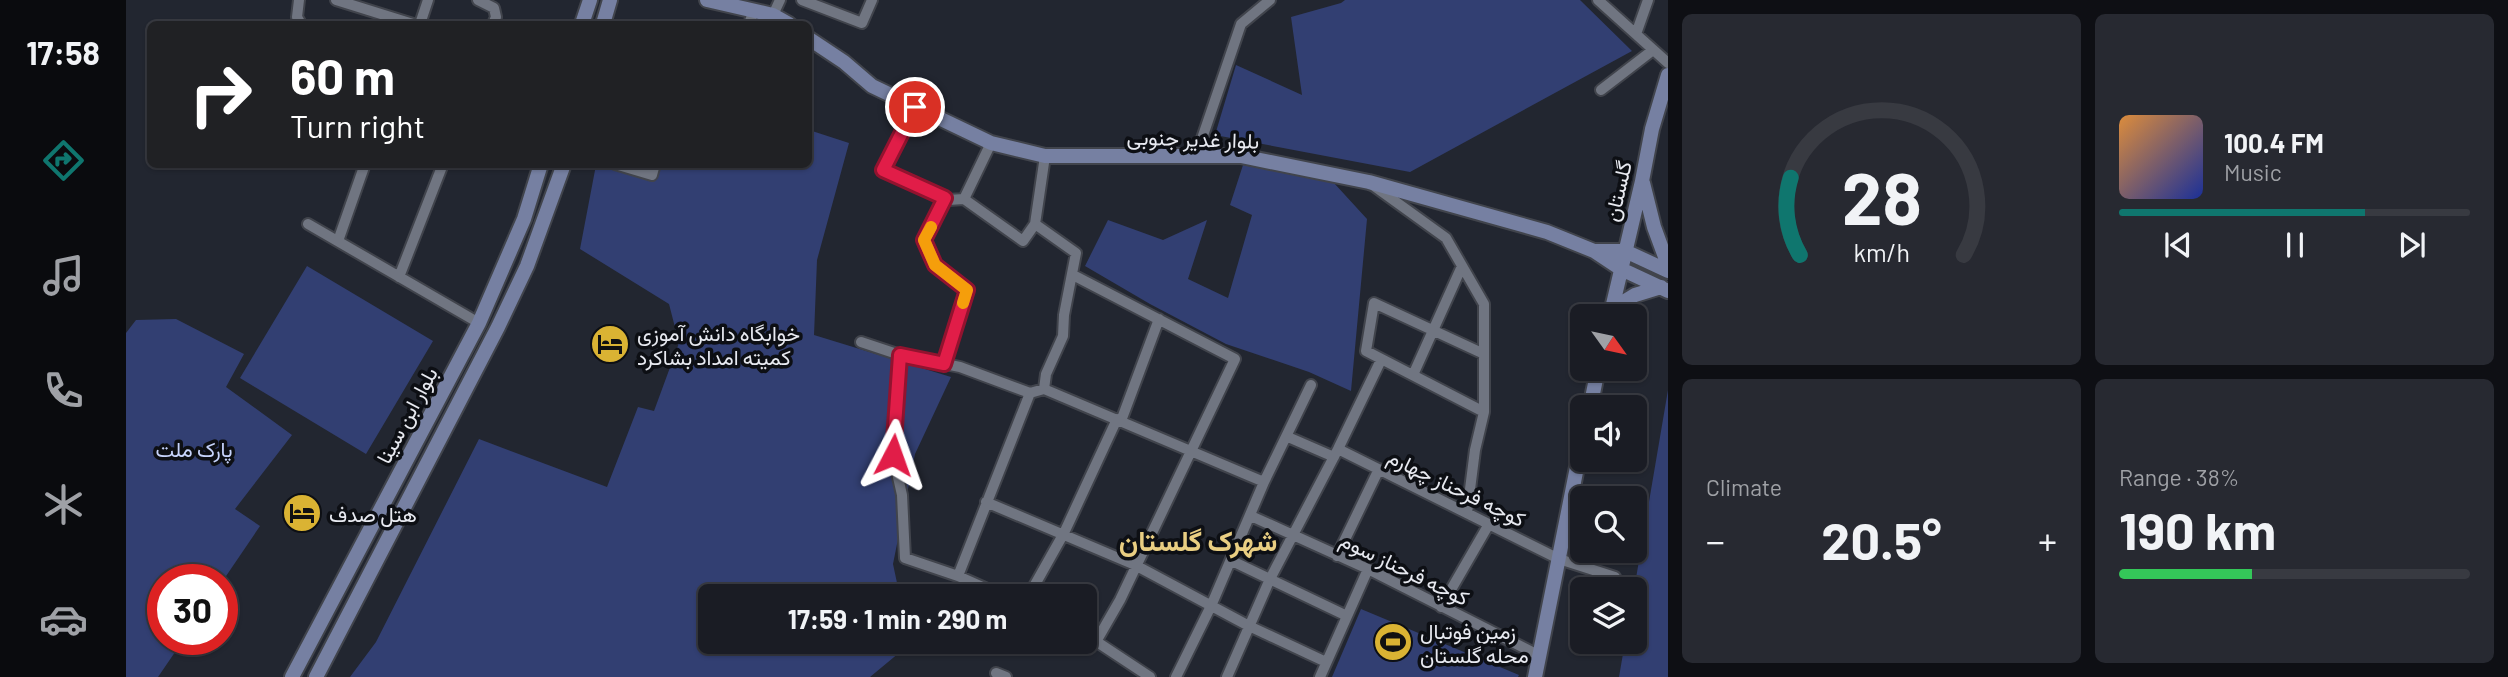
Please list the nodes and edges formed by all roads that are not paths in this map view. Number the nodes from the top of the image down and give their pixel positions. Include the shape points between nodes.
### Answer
1 (299, 0) edge
2 (336, 0) edge
3 (428, 0) edge
4 (478, 0) edge
5 (590, 0) edge
6 (610, 0) edge
7 (707, 0) edge
8 (780, 0) edge
9 (802, 0) edge
10 (872, 0) edge
11 (1270, 0) edge
12 (1598, 0) edge
13 (1648, 0) edge
14 (774, 15) junction
15 (752, 17) edge
16 (299, 21) edge
17 (403, 21) edge
18 (421, 21) edge
19 (494, 21) edge
20 (583, 21) edge
21 (604, 21) edge
22 (784, 21) edge
23 (1636, 34) junction
24 (812, 41) edge
25 (1653, 50) junction
26 (1668, 63) edge
27 (1668, 75) edge
28 (1601, 90) dead end
29 (915, 107) junction
30 (991, 143) junction
31 (1045, 156) junction
32 (1196, 156) junction
33 (364, 168) edge
34 (441, 168) edge
35 (540, 168) edge
36 (563, 168) edge
37 (630, 168) edge
38 (654, 168) edge
39 (1642, 181) junction
40 (1369, 182) junction
41 (945, 198) junction
42 (964, 199) junction
43 (309, 224) dead end
44 (1035, 224) junction
45 (338, 241) junction
46 (1594, 251) junction
47 (1625, 251) junction
48 (1462, 266) junction
49 (1668, 268) edge
50 (1621, 269) junction
51 (1073, 275) junction
52 (399, 276) junction
53 (1664, 289) edge
54 (1613, 304) edge
55 (1623, 304) edge
56 (1159, 319) junction
57 (478, 323) junction
58 (1433, 330) junction
59 (860, 342) dead end
60 (1484, 354) junction
61 (900, 355) junction
62 (1381, 360) junction
63 (944, 364) junction
64 (1413, 375) junction
65 (1311, 385) dead end
66 (1044, 389) junction
67 (1030, 393) junction
68 (1484, 412) junction
69 (1119, 420) junction
70 (1287, 437) junction
71 (1191, 450) junction
72 (1336, 453) junction
73 (1380, 469) junction
74 (1576, 472) edge
75 (1264, 482) junction
76 (986, 502) junction
77 (1467, 513) junction
78 (1251, 516) junction
79 (1489, 524) junction
80 (1064, 533) junction
81 (1293, 534) junction
82 (1338, 556) junction
83 (1559, 559) junction
84 (1231, 561) junction
85 (1135, 565) junction
86 (1368, 569) junction
87 (958, 576) junction
88 (1615, 577) dead end
89 (1270, 579) junction
90 (976, 584) edge
91 (1035, 584) edge
92 (1212, 606) junction
93 (1441, 607) junction
94 (1347, 616) junction
95 (1249, 626) junction
96 (1097, 640) joint
97 (1540, 656) junction
98 (1326, 662) junction
99 (1230, 676) edge
100 (292, 677) edge
101 (316, 677) edge
102 (1150, 677) edge
103 (1176, 677) edge
104 (1320, 677) edge
105 (1535, 677) edge

1 - 16 street
2 - 17 street
3 - 18 street
4 - 19 street via 494,8
5 - 20 main road
6 - 21 main road
7 - 15 main road
8 - 14 street
9 - 10 street via 862,23
11 - 32 street via 1241,24
12 - 23 street
13 - 23 street
14 - 15 main road
14 - 22 main road
23 - 25 street
24 - 29 main road, بلوار غدیر جنوبی via 872,86
25 - 26 street
25 - 28 street
27 - 39 main road, گلستان
29 - 30 main road, بلوار غدیر جنوبی
29 - 41 street via 883,170
30 - 31 main road, بلوار غدیر جنوبی
30 - 42 street
31 - 32 main road, بلوار غدیر جنوبی
31 - 44 street
32 - 40 main road, بلوار غدیر جنوبی via 1241,156
33 - 45 street
34 - 52 street
35 - 57 main road, بلوار ابن سینا via 524,219
36 - 101 main road, بلوار ابن سینا via 527,266 498,327
37 - 38 street via 652,174
39 - 47 main road, گلستان
39 - 49 main road
40 - 46 main road, بلوار غدیر جنوبی via 1547,232
40 - 48 street via 1446,239
41 - 42 street
41 - 63 street via 924,240 935,265 967,290
42 - 44 street via 1023,240
43 - 45 street
44 - 51 street via 1076,253
45 - 52 street
46 - 47 main road, بلوار غدیر جنوبی
46 - 50 main road, بلوار غدیر جنوبی
47 - 49 main road
47 - 50 main road, گلستان
48 - 58 street
48 - 60 street via 1484,304
50 - 53 main road, بلوار غدیر جنوبی
50 - 54 main road, گلستان
51 - 56 street
51 - 66 street via 1063,336
52 - 57 street
53 - 55 main road via 1635,295
56 - 69 street
56 - 71 street via 1235,359
57 - 100 main road, بلوار ابن سینا
58 - 60 street
58 - 62 street via 1374,303 1366,351
58 - 64 street
59 - 61 street
60 - 68 street
61 - 63 street
61 - 87 street via 893,455 902,495 905,558
62 - 64 street
62 - 72 street
63 - 67 street
64 - 68 street
65 - 70 street
66 - 67 street
66 - 69 street
67 - 76 street
68 - 77 street
69 - 71 street
69 - 80 street
70 - 72 street, کوچه فرحناز چهارم
70 - 75 street
71 - 75 street
71 - 85 street
72 - 73 street, کوچه فرحناز چهارم
72 - 81 street
73 - 77 street, کوچه فرحناز چهارم
73 - 82 street
74 - 83 main road
75 - 78 street
76 - 80 street
76 - 87 street
77 - 79 street, کوچه فرحناز چهارم
78 - 81 street, کوچه فرحناز سوم
78 - 84 street
79 - 83 street, کوچه فرحناز چهارم
79 - 93 street
80 - 85 street
80 - 91 street
81 - 82 street, کوچه فرحناز سوم
81 - 89 street
82 - 86 street, کوچه فرحناز سوم
83 - 88 street, کوچه فرحناز چهارم
83 - 97 main road
84 - 89 street
84 - 92 street
85 - 92 street
85 - 96 street
86 - 93 street, کوچه فرحناز سوم
86 - 94 street
87 - 90 street
89 - 94 street
89 - 95 street
92 - 95 street
92 - 103 street
93 - 97 street, کوچه فرحناز سوم
94 - 98 street
95 - 98 street
95 - 99 street
96 - 102 street
97 - 105 main road
98 - 104 street

